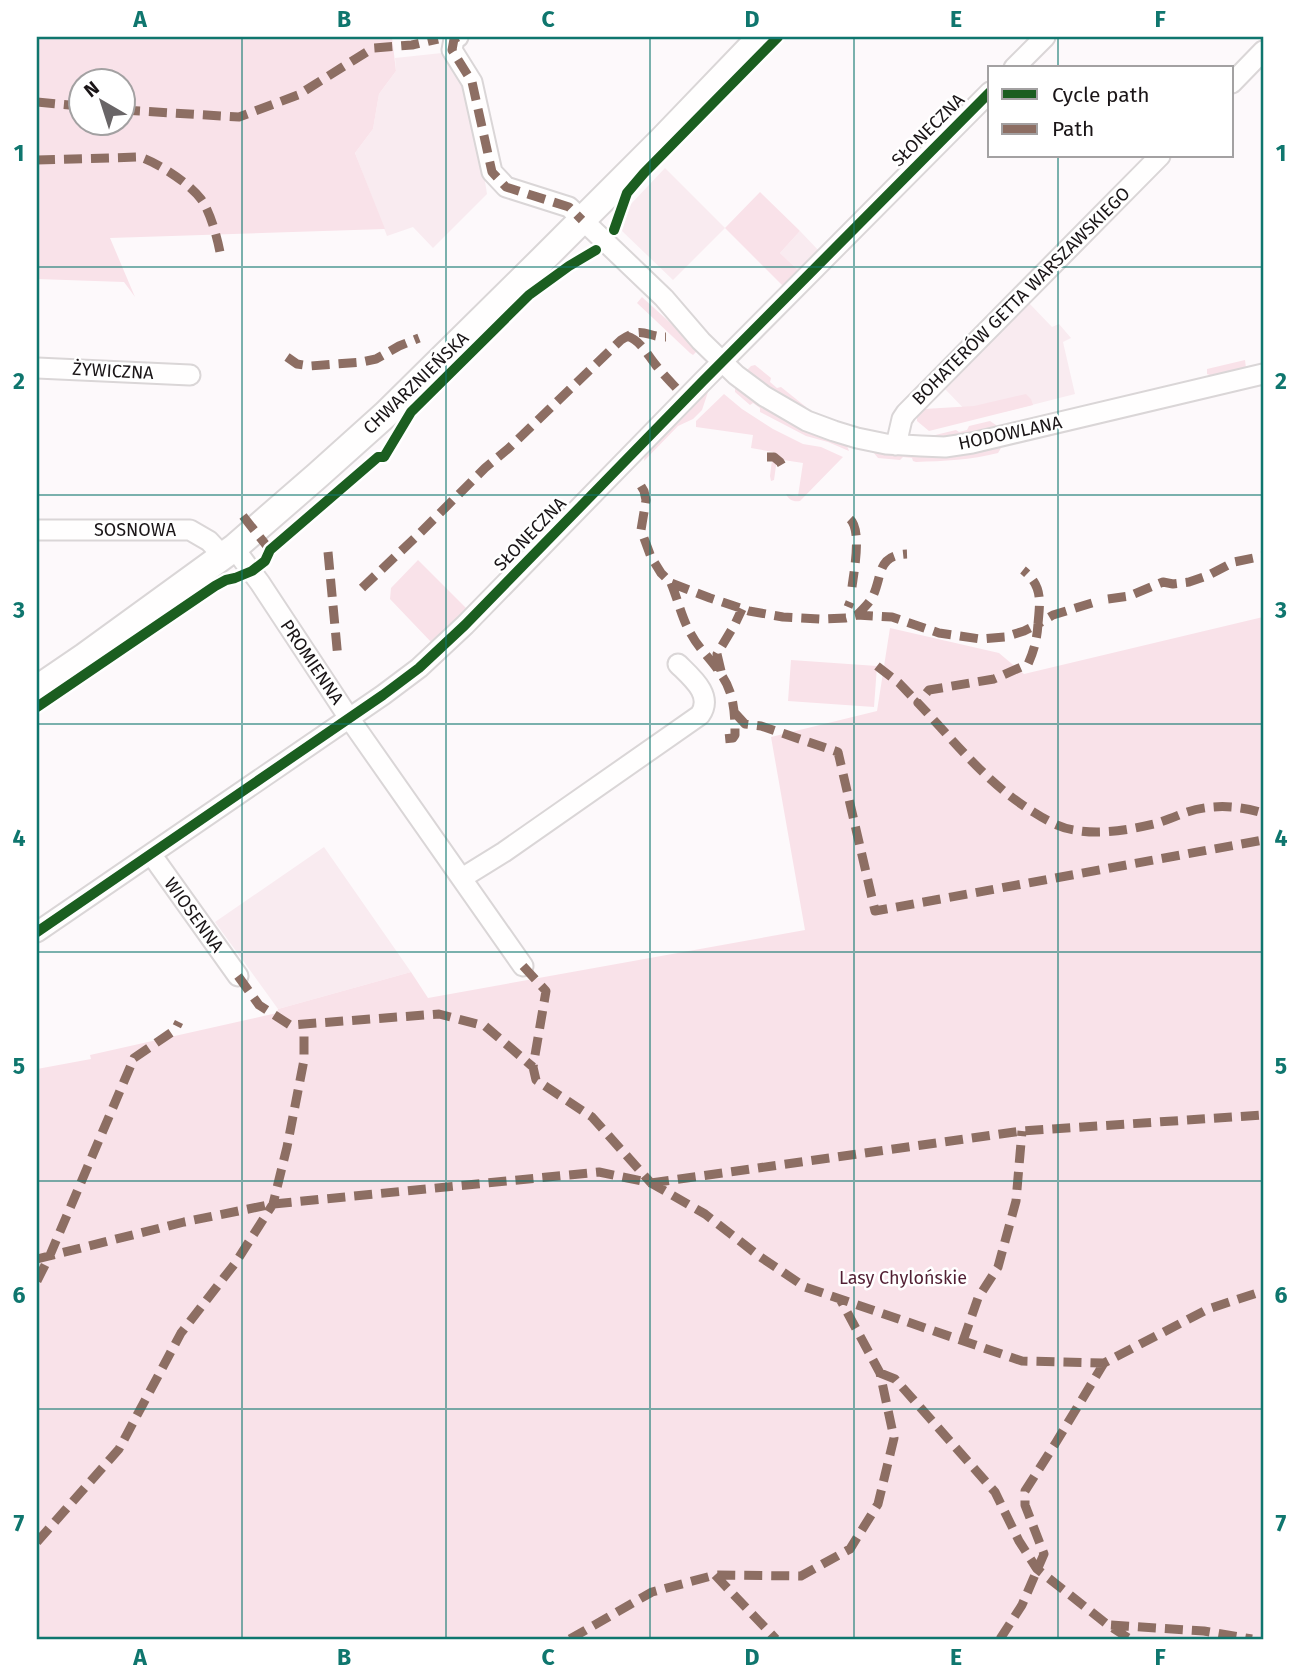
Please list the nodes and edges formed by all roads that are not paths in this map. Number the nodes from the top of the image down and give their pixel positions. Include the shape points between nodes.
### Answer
1 (458, 37) edge
2 (761, 37) edge
3 (1045, 37) edge
4 (1263, 51) edge
5 (1016, 66) edge
6 (1234, 81) edge
7 (988, 94) edge
8 (1158, 158) edge
9 (582, 220) junction
10 (723, 362) junction
11 (37, 368) edge
12 (1263, 374) edge
13 (190, 375) dead end
14 (897, 445) junction
15 (37, 530) edge
16 (229, 552) junction
17 (678, 664) dead end
18 (37, 689) edge
19 (349, 718) junction
20 (151, 854) junction
21 (462, 878) junction
22 (37, 932) edge
23 (523, 966) dead end
24 (238, 976) dead end

1 - 9 street, HODOWLANA via 452,50 472,82 492,172 506,187 569,207
2 - 9 main road, CHWARZNIEŃSKA
3 - 5 street
4 - 6 street
7 - 10 street, SŁONECZNA
8 - 14 street, BOHATERÓW GETTA WARSZAWSKIEGO via 906,413
9 - 10 street, HODOWLANA
9 - 16 main road, CHWARZNIEŃSKA via 386,414
10 - 14 street, HODOWLANA via 764,396 807,421 857,438
10 - 19 street, SŁONECZNA via 451,640
11 - 13 street, ŻYWICZNA
12 - 14 street, HODOWLANA via 983,441 945,447
15 - 16 street, SOSNOWA via 190,530
16 - 18 main road, CHWARZNIEŃSKA
16 - 19 street, PROMIENNA via 256,577
17 - 21 street via 704,695 700,715
19 - 20 street, SŁONECZNA
19 - 21 street, PROMIENNA
20 - 22 street, SŁONECZNA
20 - 24 street, WIOSENNA
21 - 23 street, PROMIENNA

